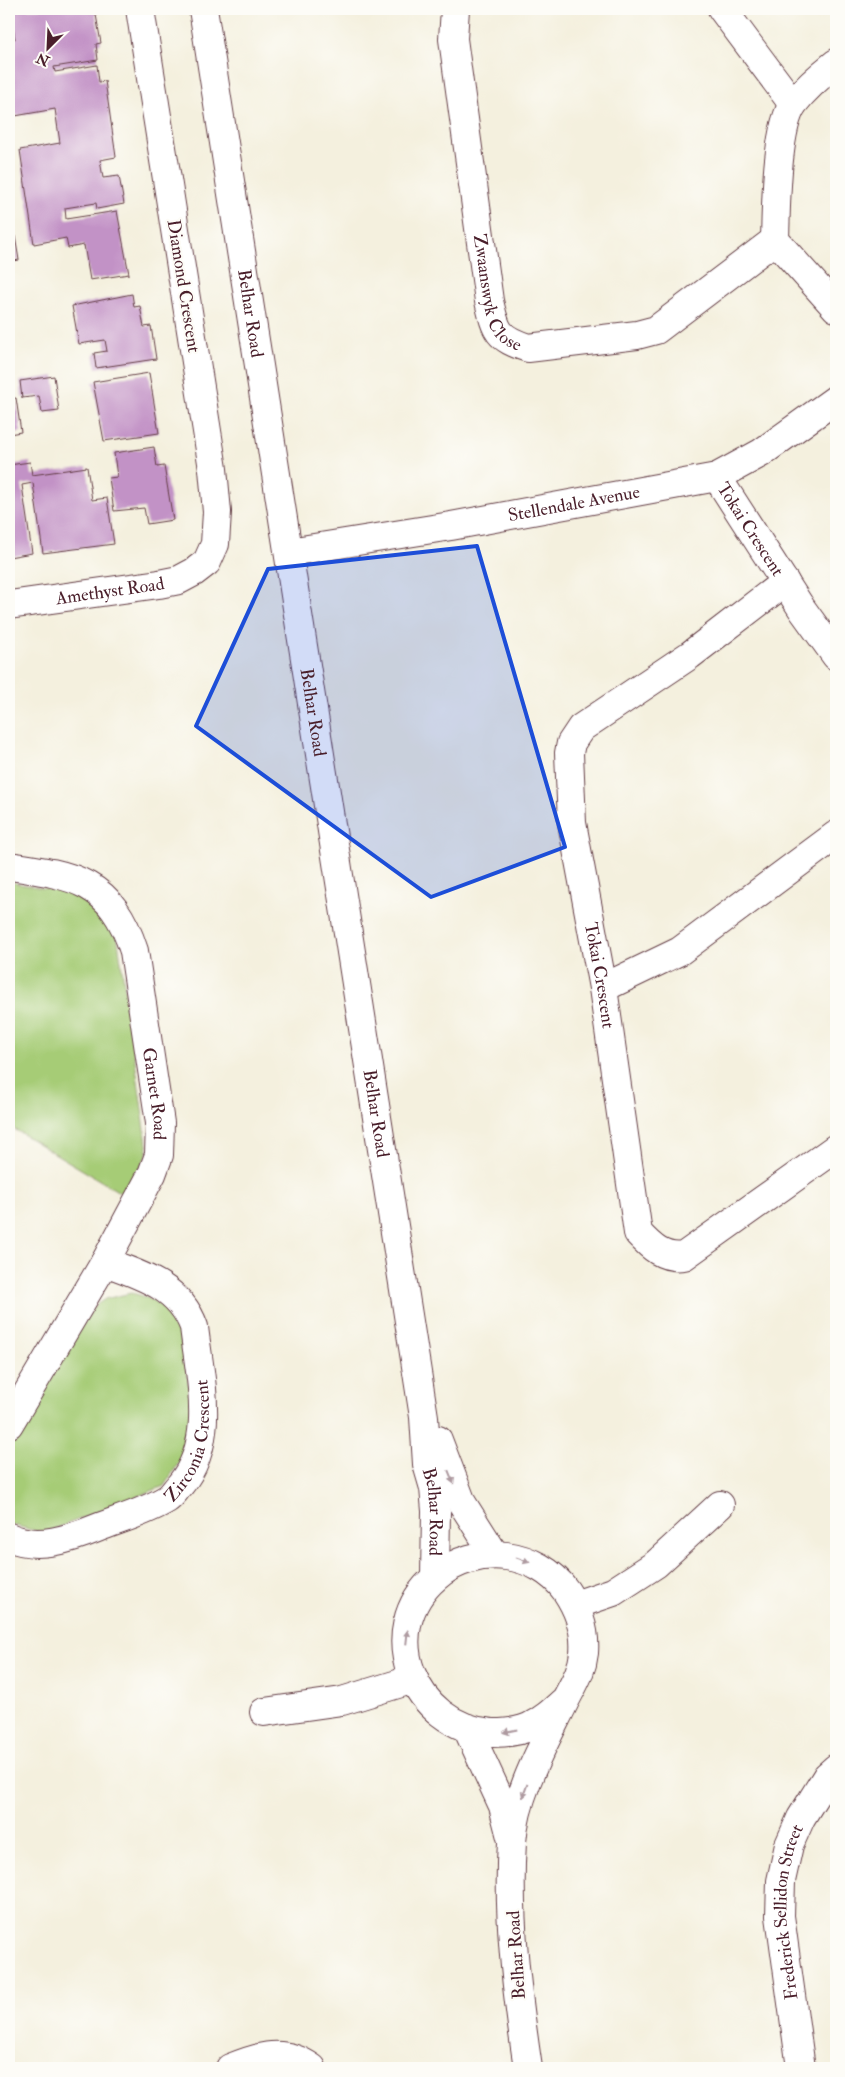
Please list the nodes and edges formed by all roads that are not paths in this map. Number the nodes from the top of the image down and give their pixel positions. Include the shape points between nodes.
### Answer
1 (140, 9) edge
2 (203, 9) edge
3 (455, 9) edge
4 (722, 9) edge
5 (836, 63) edge
6 (793, 104) junction
7 (775, 240) junction
8 (836, 308) edge
9 (836, 399) edge
10 (717, 477) junction
11 (289, 552) junction
12 (207, 562) joint
13 (785, 582) junction
14 (9, 604) edge
15 (836, 656) edge
16 (836, 835) edge
17 (9, 866) edge
18 (603, 988) junction
19 (836, 1148) edge
20 (105, 1262) junction
21 (424, 1417) junction
22 (9, 1424) edge
23 (720, 1504) dead end
24 (9, 1537) edge
25 (495, 1555) junction
26 (436, 1577) junction
27 (575, 1605) junction
28 (414, 1679) junction
29 (566, 1699) junction
30 (264, 1712) dead end
31 (467, 1728) junction
32 (836, 1768) edge
33 (512, 1840) junction
34 (230, 2068) edge
35 (312, 2068) edge
36 (528, 2068) edge
37 (801, 2068) edge

1 - 12 street, Diamond Crescent via 213,469 217,512 215,544
2 - 11 street, Belhar Road
3 - 7 street, Zwaanswyk Close via 453,39 489,301 496,329 511,343 528,348 656,330
4 - 6 street
5 - 6 street
6 - 7 street via 777,175
7 - 8 street
9 - 10 street, Stellendale Avenue via 761,454
10 - 11 street, Stellendale Avenue
10 - 13 street, Tokai Crescent
11 - 21 street, Belhar Road
12 - 14 street, Amethyst Road via 179,580
13 - 15 street, Tokai Crescent
13 - 18 street, Tokai Crescent via 690,655 596,716 581,728 571,743 568,753 572,823
16 - 18 street via 680,951
17 - 20 street, Garnet Road via 55,873 90,885 112,904 126,926 134,951 161,1140 152,1174
18 - 19 street, Tokai Crescent via 638,1232 653,1248 673,1258 684,1256
20 - 22 street, Garnet Road
20 - 24 street, Zirconia Crescent via 152,1280 169,1291 191,1317 205,1416 199,1453 185,1479 169,1498 136,1513 69,1539 40,1543
21 -> 25 street, Belhar Road via 437,1438 466,1512
21 - 26 street, Belhar Road via 436,1511
23 - 27 street via 656,1564 613,1592
25 - 26 street via 473,1557
25 -> 27 street via 519,1558 542,1568 561,1584
28 -> 26 street via 408,1667 405,1643 409,1618 419,1596
27 - 29 street via 583,1628 584,1653 578,1677
28 - 30 street via 342,1701
28 - 31 street via 418,1690 434,1709
29 -> 31 street via 549,1716 527,1728 502,1733
29 -> 33 street, Belhar Road via 527,1784
31 - 33 street, Belhar Road via 503,1806
32 - 37 street, Frederick Sellidon Street via 827,1776 802,1818 789,1845 781,1881 780,1916
33 - 36 street, Belhar Road via 512,1915 519,2007
34 - 35 street via 256,2057 272,2055 288,2056

